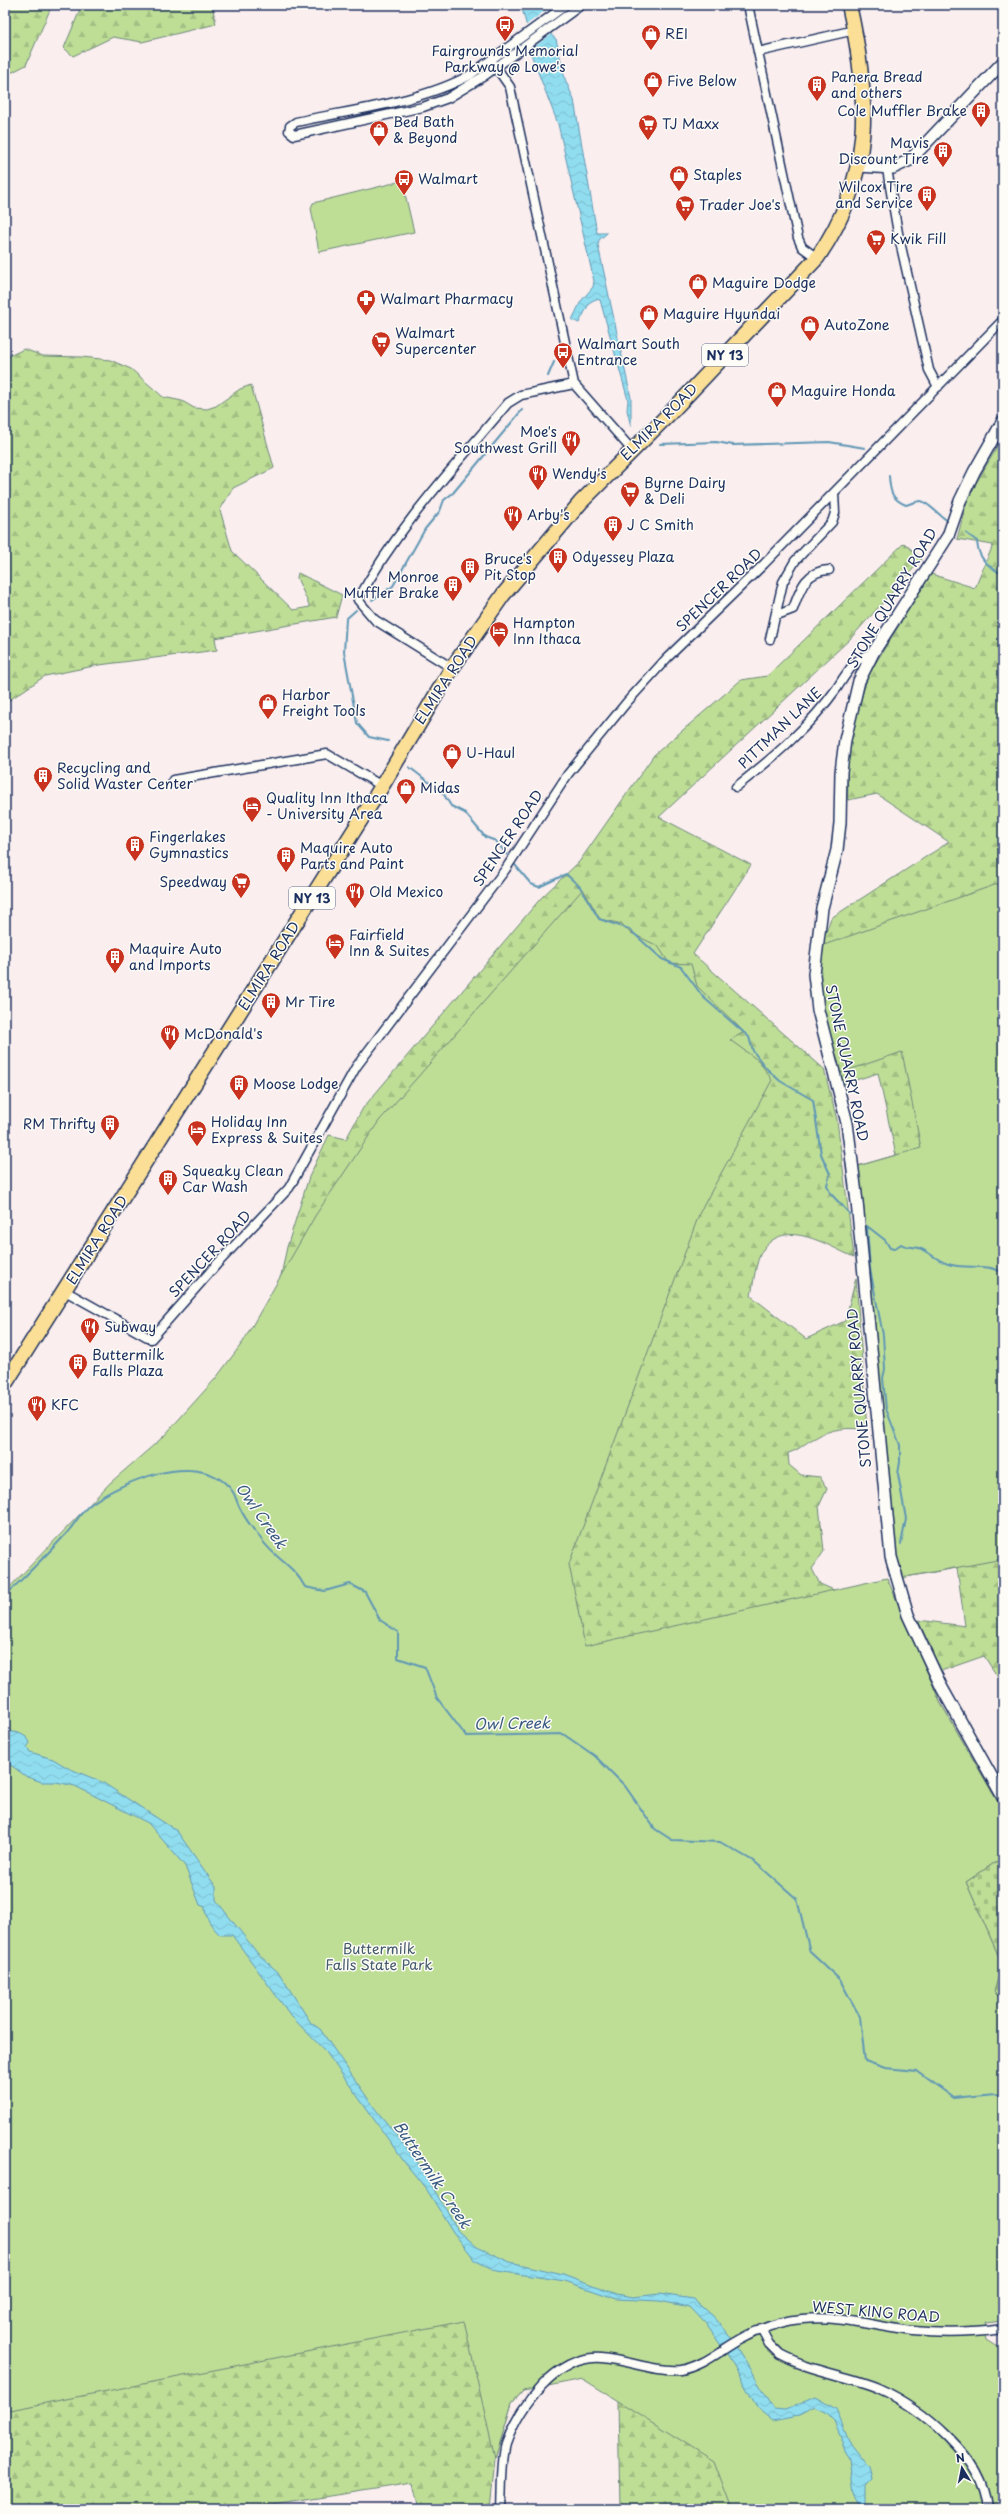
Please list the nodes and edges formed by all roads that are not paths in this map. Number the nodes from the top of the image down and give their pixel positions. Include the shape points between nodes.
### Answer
1 (566, 5) edge
2 (581, 5) edge
3 (748, 5) edge
4 (849, 5) edge
5 (855, 30) junction
6 (758, 52) junction
7 (491, 61) junction
8 (1003, 62) edge
9 (496, 68) junction
10 (858, 166) junction
11 (887, 169) junction
12 (817, 258) junction
13 (1003, 320) edge
14 (574, 384) junction
15 (938, 387) junction
16 (1003, 421) edge
17 (632, 450) junction
18 (834, 493) junction
19 (829, 570) dead end
20 (776, 615) junction
21 (770, 639) dead end
22 (873, 653) junction
23 (452, 668) junction
24 (173, 780) dead end
25 (382, 786) junction
26 (736, 787) dead end
27 (65, 1291) junction
28 (5, 1384) edge
29 (1003, 1797) edge
30 (762, 2329) junction
31 (1003, 2329) edge
32 (501, 2509) edge
33 (988, 2509) edge

1 - 7 street
2 - 9 street
3 - 6 street
4 - 5 highway, NY 13
5 - 6 street
5 - 10 highway, NY 13 via 865,101
6 - 12 street via 798,238 802,247
7 - 9 street
7 - 9 street via 445,87 296,122 290,126 289,131 294,135 423,107 461,91
8 - 11 street via 910,160
9 - 14 street via 510,87
10 - 11 street
10 - 12 highway, ELMIRA ROAD / NY 13 via 844,210 830,239
11 - 15 street via 898,233 929,370
12 - 17 highway, ELMIRA ROAD / NY 13
13 - 15 street, SPENCER ROAD
14 - 17 street
14 - 23 street via 521,395 508,403 415,514 388,551 358,600 375,620
15 - 18 street, SPENCER ROAD
16 - 22 street, STONE QUARRY ROAD via 971,478 948,536
17 - 23 highway, ELMIRA ROAD / NY 13 via 581,502 523,569
18 - 20 street via 835,513 832,522 788,572 778,599
18 - 27 street, SPENCER ROAD via 656,668 586,752 550,799 505,870 356,1067 290,1188 151,1338
19 - 20 street via 821,571 804,581 793,609
20 - 21 street
22 - 26 street, PITTMAN LANE via 865,654 824,707
22 - 29 street, STONE QUARRY ROAD via 860,680 845,740 841,772 840,823 817,938 815,992 847,1123 891,1558 908,1615 942,1688
23 - 25 highway, ELMIRA ROAD / NY 13
24 - 25 street via 327,754
25 - 27 highway, ELMIRA ROAD / NY 13
27 - 28 highway, ELMIRA ROAD / NY 13
30 - 31 street, WEST KING ROAD via 801,2319 819,2318 914,2331 977,2333
30 - 32 street, WEST KING ROAD via 693,2367 668,2370 600,2358 576,2361 558,2370 524,2406 506,2445
30 - 33 street via 769,2344 780,2355 877,2388 914,2409 944,2432 970,2462 983,2488

